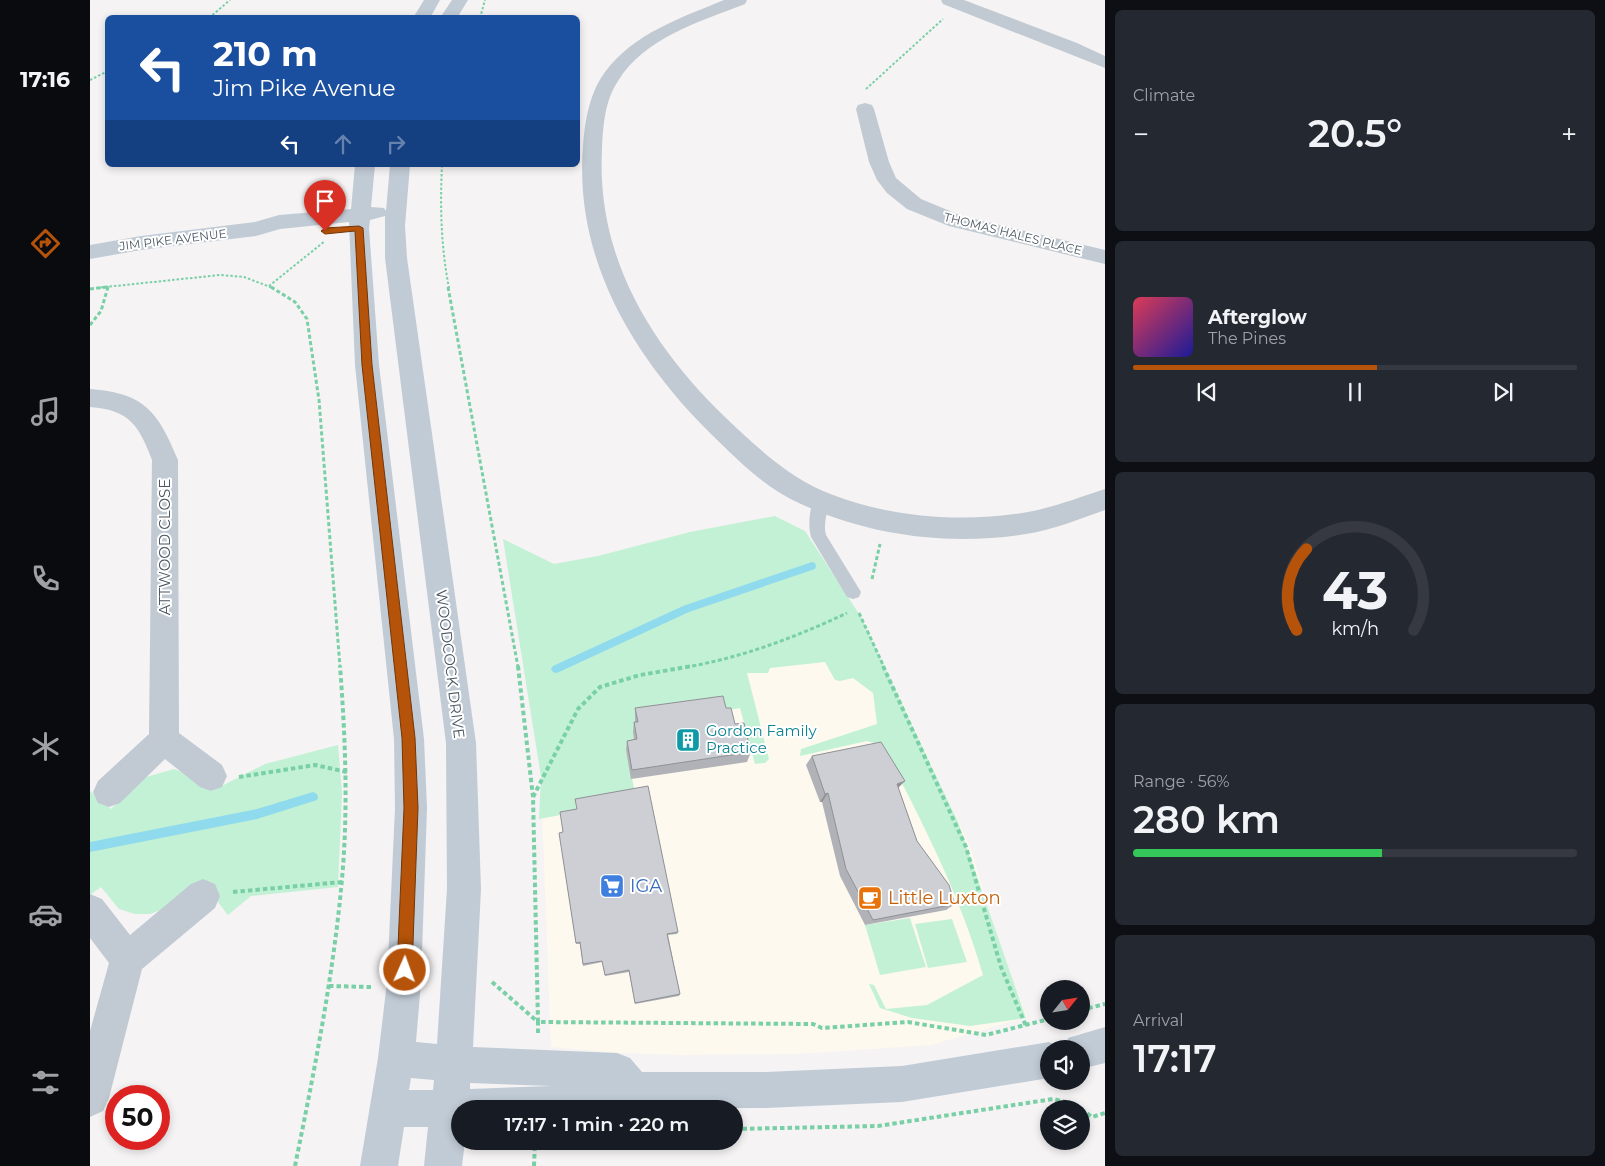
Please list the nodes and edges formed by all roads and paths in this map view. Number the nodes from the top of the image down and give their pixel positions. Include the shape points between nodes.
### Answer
1 (230, 0) edge
2 (432, 0) edge
3 (460, 0) edge
4 (739, 0) edge
5 (955, 2) edge
6 (212, 15) edge
7 (423, 15) edge
8 (450, 15) edge
9 (1105, 63) edge
10 (105, 72) edge
11 (90, 80) edge
12 (865, 109) joint
13 (366, 167) edge
14 (400, 167) edge
15 (442, 167) edge
16 (396, 219) junction
17 (359, 222) junction
18 (256, 229) junction
19 (325, 231) junction
20 (90, 252) edge
21 (1105, 257) edge
22 (108, 286) junction
23 (269, 286) junction
24 (90, 288) edge
25 (90, 325) edge
26 (90, 398) edge
27 (1105, 500) edge
28 (820, 502) junction
29 (884, 520) junction
30 (855, 600) junction
31 (164, 740) junction
32 (347, 772) junction
33 (211, 776) joint
34 (109, 792) dead end
35 (533, 797) junction
36 (342, 882) junction
37 (215, 896) joint
38 (90, 911) edge
39 (127, 960) junction
40 (330, 986) junction
41 (381, 988) dead end
42 (1105, 1004) edge
43 (1090, 1008) edge
44 (1040, 1022) edge
45 (1025, 1026) junction
46 (396, 1058) junction
47 (1040, 1061) edge
48 (454, 1064) junction
49 (634, 1090) junction
50 (90, 1098) edge
51 (389, 1109) junction
52 (450, 1109) junction
53 (1105, 1113) edge
54 (1090, 1116) edge
55 (535, 1150) edge
56 (295, 1166) edge
57 (379, 1166) edge
58 (443, 1166) edge
59 (534, 1166) edge

1 - 6 path
2 - 7 main road
3 - 8 main road
4 - 28 street via 656,37 613,73 598,105 591,151 590,198 602,249 624,304 640,332 682,389 754,461 791,487
5 - 9 street
5 - 12 path via 862,94
10 - 11 path
12 - 21 street, THOMAS HALES PLACE via 887,180 914,204 956,221
13 - 17 main road
14 - 16 main road, WOODCOCK DRIVE
15 - 35 path via 440,203 444,263 517,661
16 - 17 main road, JIM PIKE AVENUE
16 - 48 main road, WOODCOCK DRIVE via 398,268 461,743 464,889
17 - 18 main road, JIM PIKE AVENUE via 279,222
17 - 19 main road, JIM PIKE AVENUE
17 - 46 main road via 367,365 408,738 411,808 405,970
18 - 19 main road, JIM PIKE AVENUE via 282,234
18 - 20 main road, JIM PIKE AVENUE
19 - 23 path via 325,240
22 - 23 path via 220,275 244,277
22 - 24 path
22 - 25 path via 101,311
23 - 32 path via 295,302 307,319 319,400
26 - 31 street, ATTWOOD CLOSE via 108,398 126,404 154,432 165,460
27 - 29 street via 1054,517 972,529 916,526
28 - 29 street
28 - 30 lane via 816,527 819,537
29 - 30 path via 868,595
30 - 35 path via 812,629 718,662 640,675 600,687 578,709
30 - 45 path via 966,847 1002,967
31 - 33 street
31 - 34 street
32 - 33 path via 316,765 242,777
32 - 36 path
35 - 45 path via 538,1022 813,1024 822,1028 908,1022 986,1035
36 - 37 path via 234,891
36 - 40 path
37 - 39 street
38 - 39 street
39 - 50 street
40 - 41 path
40 - 56 path
42 - 43 path
44 - 45 path
46 - 48 main road
46 - 51 main road
47 - 49 main road via 902,1084 766,1090
48 - 49 main road via 617,1071
48 - 52 main road, WOODCOCK DRIVE
49 - 52 main road via 618,1104
51 - 52 main road
51 - 57 main road
52 - 58 main road, WOODCOCK DRIVE
53 - 54 path
55 - 59 path

